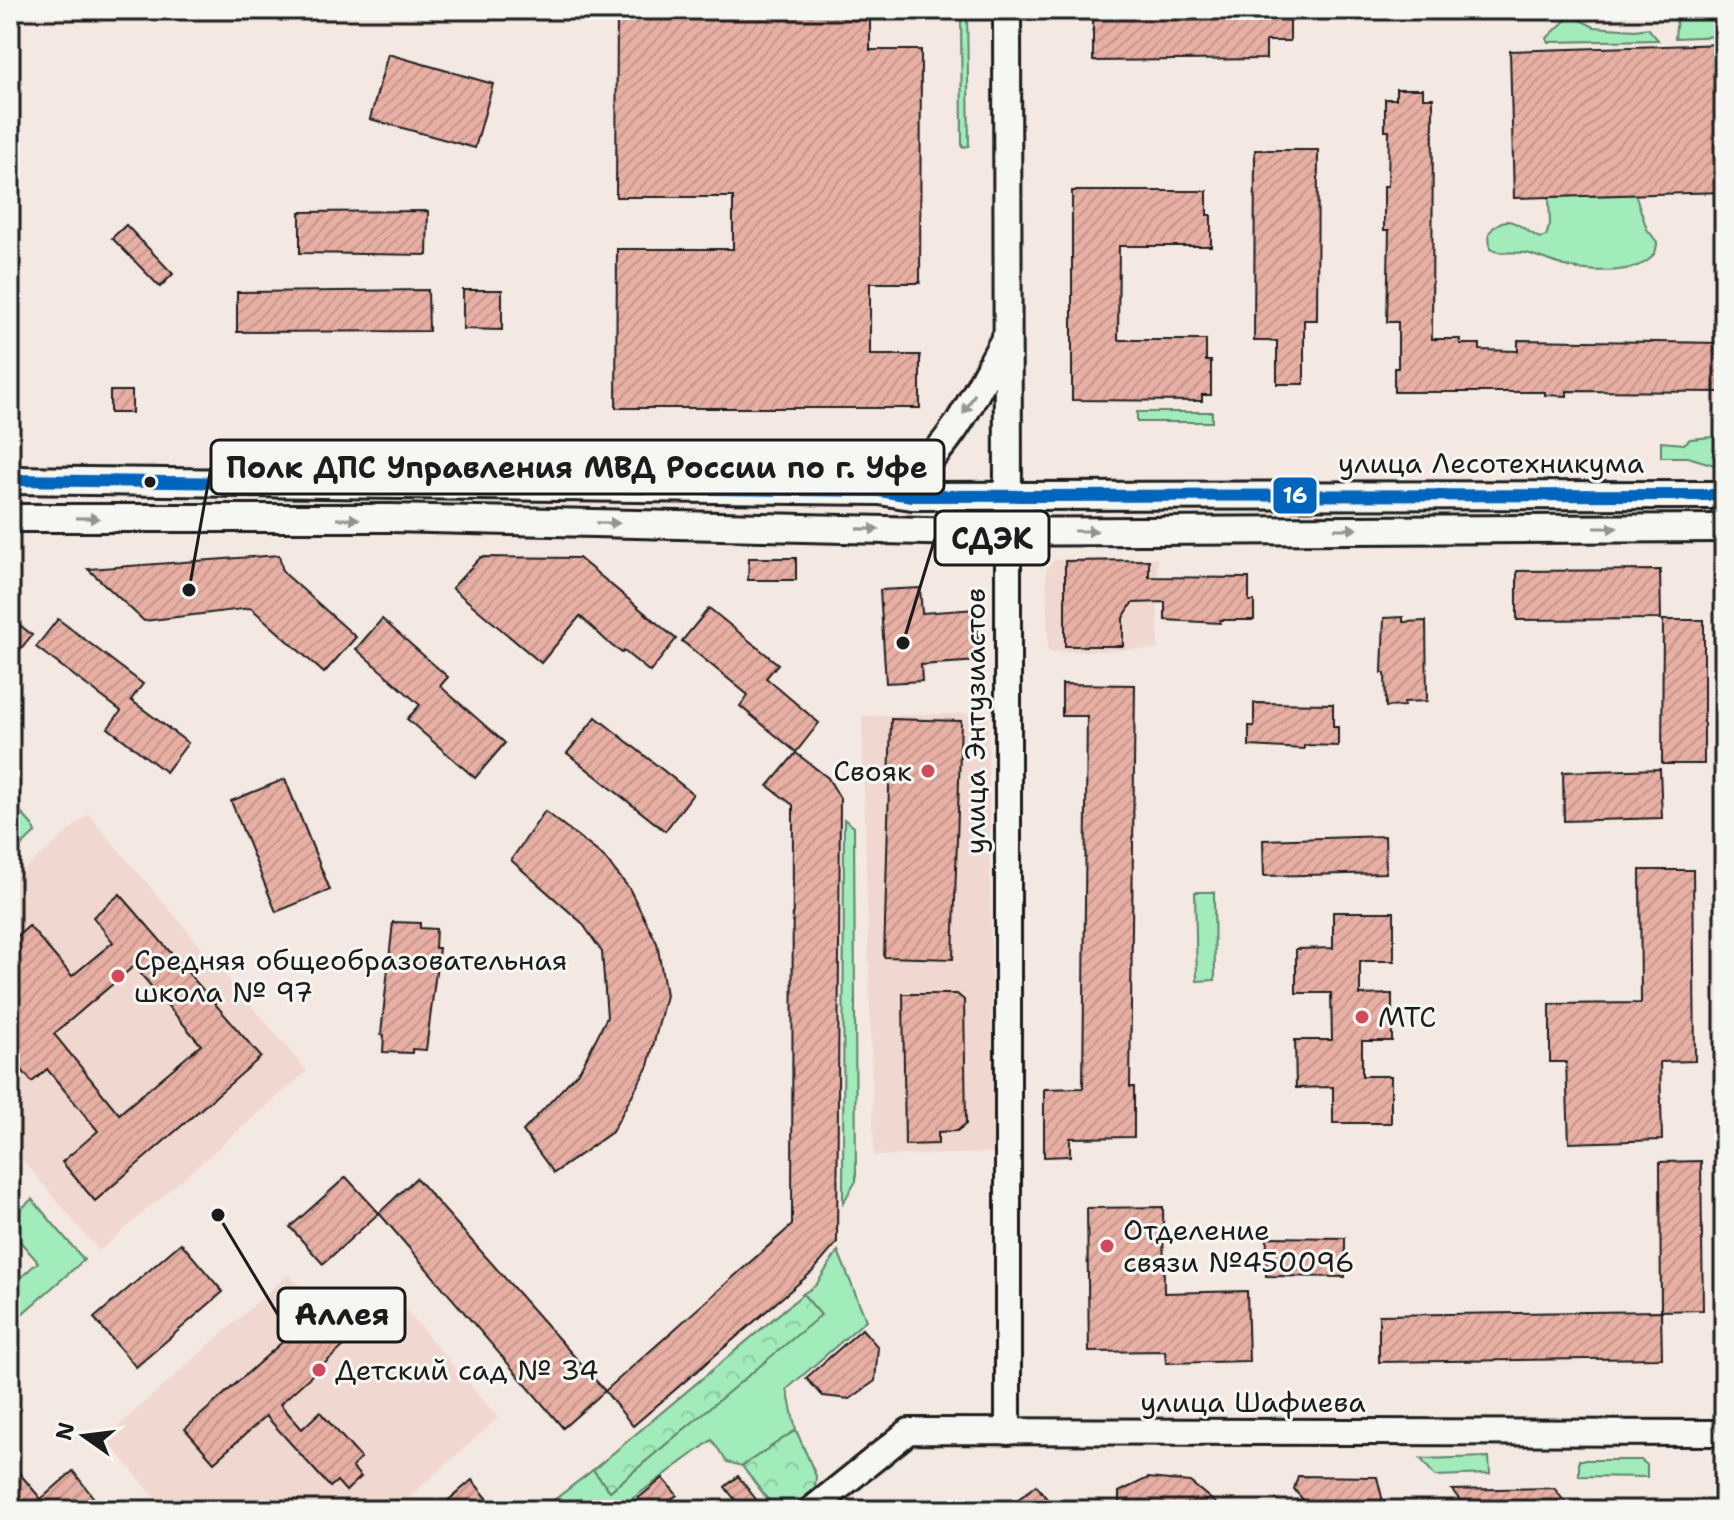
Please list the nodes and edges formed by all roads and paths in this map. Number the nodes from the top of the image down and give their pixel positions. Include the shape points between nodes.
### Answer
1 (1007, 10) edge
2 (1007, 336) junction
3 (10, 480) edge
4 (879, 491) junction
5 (1724, 495) edge
6 (1008, 496) junction
7 (10, 518) edge
8 (1724, 528) edge
9 (1008, 531) junction
10 (1008, 1432) junction
11 (1724, 1433) edge
12 (811, 1510) edge

1 - 2 main road, улица Энтузиастов
2 -> 4 main road via 937,452 912,476
2 - 6 main road, улица Энтузиастов
3 - 4 main road, улица Лесотехникума
4 - 6 main road, улица Лесотехникума
5 - 6 main road, улица Лесотехникума
6 - 9 main road, улица Энтузиастов
7 -> 9 main road via 391,518
9 -> 8 main road
9 - 10 street, улица Энтузиастов
10 - 11 street, улица Шафиева
10 - 12 street, улица Шафиева via 909,1431

